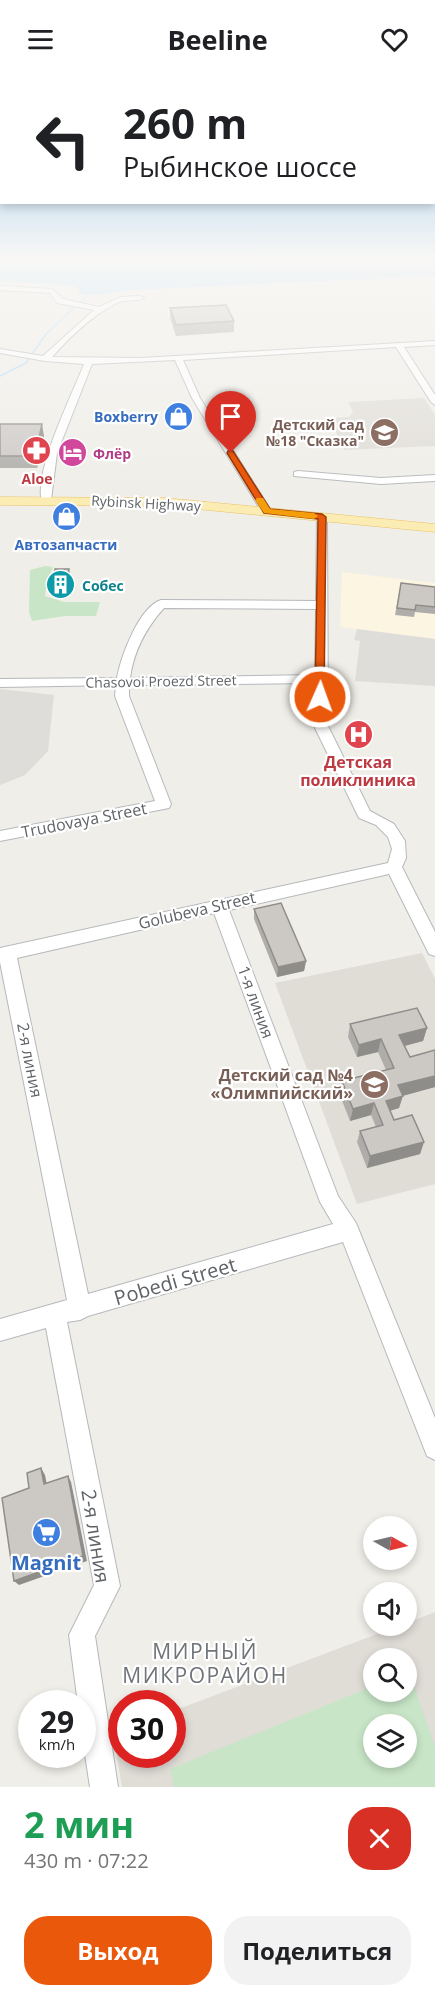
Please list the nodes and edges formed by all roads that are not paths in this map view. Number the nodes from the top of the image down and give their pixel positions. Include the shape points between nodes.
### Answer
1 (66, 337) edge
2 (435, 343) edge
3 (399, 345) junction
4 (0, 351) edge
5 (178, 357) junction
6 (45, 359) junction
7 (88, 363) junction
8 (435, 402) edge
9 (298, 474) dead end
10 (435, 478) edge
11 (46, 500) junction
12 (0, 501) edge
13 (267, 512) junction
14 (322, 517) junction
15 (435, 528) edge
16 (321, 605) junction
17 (321, 679) junction
18 (122, 682) junction
19 (0, 683) edge
20 (0, 836) edge
21 (394, 867) junction
22 (219, 905) junction
23 (435, 949) edge
24 (4, 954) edge
25 (349, 1230) junction
26 (80, 1309) junction
27 (56, 1316) junction
28 (0, 1330) edge
29 (435, 1448) edge
30 (104, 1787) edge

1 - 6 street
2 - 3 street
3 - 5 street
3 - 8 street
4 - 6 street
5 - 7 street
5 - 13 street via 196,398
6 - 7 street
7 - 11 street via 58,435
9 - 10 street via 381,481
11 - 12 main road, Rybinsk Highway
11 - 13 main road, Rybinsk Highway via 134,500
13 - 14 main road, Rybinsk Highway
14 - 15 main road, Rybinsk Highway
14 - 16 street
16 - 17 street
16 - 18 street, Trudovaya Street via 161,604 138,632
17 - 18 street, Chasovoi Proezd Street
17 - 21 street via 323,733 364,814 382,821 394,834 401,851
18 - 19 street, Chasovoi Proezd Street
18 - 20 street, Trudovaya Street via 124,705 164,804
21 - 22 street, Golubeva Street
21 - 23 street
22 - 24 street, Golubeva Street
22 - 25 street, 1-я линия via 330,1202
24 - 26 street, 2-я линия
25 - 26 street, Pobedi Street
25 - 29 street, 1-я линия
26 - 27 street, Pobedi Street
27 - 28 street, Pobedi Street
27 - 30 street, 2-я линия via 107,1586 82,1635

